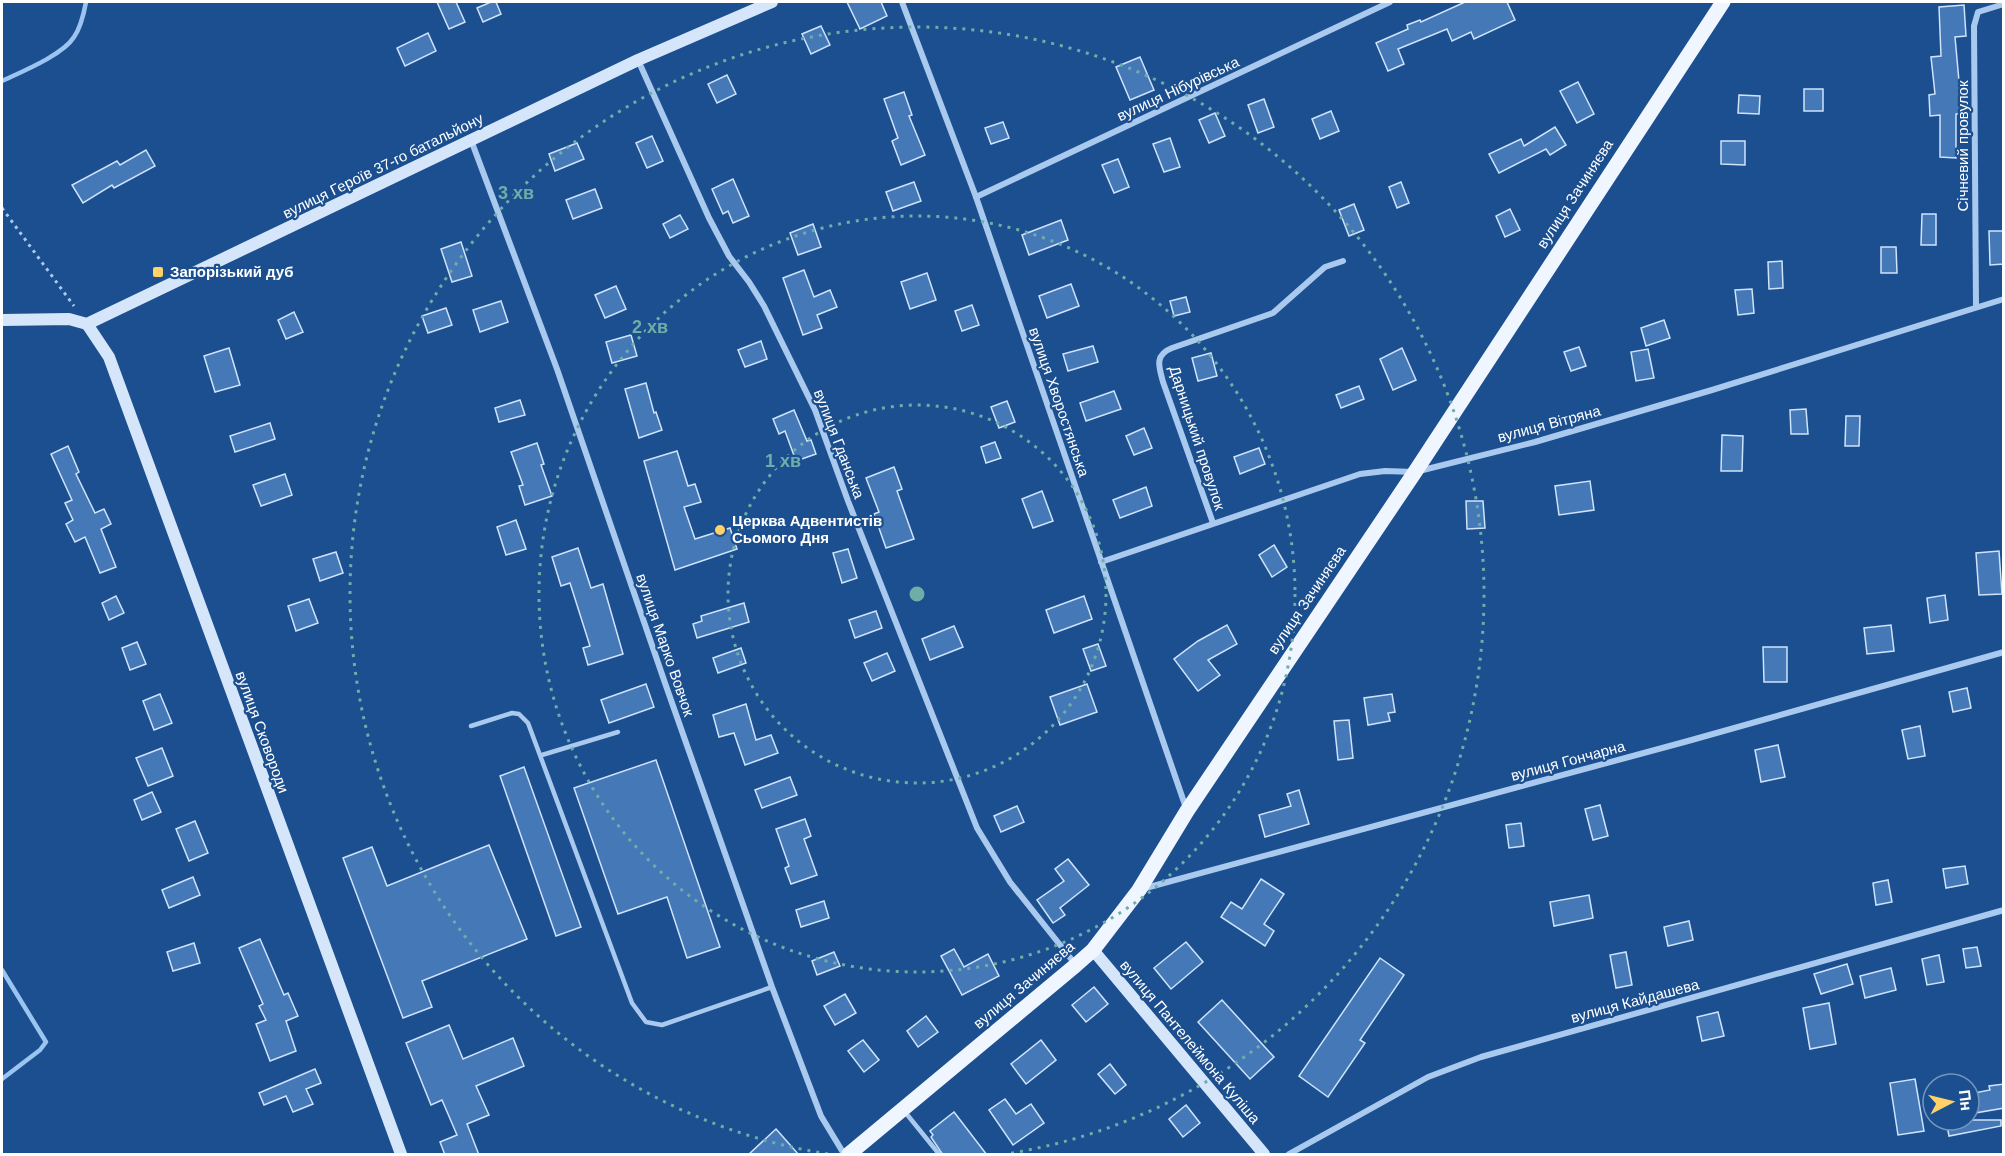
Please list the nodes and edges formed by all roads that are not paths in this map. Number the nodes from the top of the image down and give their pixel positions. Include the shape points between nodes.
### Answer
1 (772, 2) edge
2 (902, 2) edge
3 (1390, 2) edge
4 (1723, 2) edge
5 (2004, 4) edge
6 (638, 60) junction
7 (471, 140) junction
8 (976, 197) junction
9 (1343, 261) dead end
10 (2004, 299) edge
11 (1976, 307) junction
12 (2, 320) edge
13 (87, 324) junction
14 (1415, 472) junction
15 (1213, 523) junction
16 (1101, 561) junction
17 (2004, 652) edge
18 (471, 726) dead end
19 (618, 732) dead end
20 (542, 755) junction
21 (1187, 811) junction
22 (1139, 890) junction
23 (2004, 910) edge
24 (1093, 950) junction
25 (1076, 965) junction
26 (772, 987) junction
27 (903, 1110) junction
28 (401, 1155) edge
29 (844, 1155) edge
30 (849, 1155) edge
31 (939, 1155) edge
32 (1264, 1155) edge
33 (1289, 1155) edge

1 - 6 street, вулиця Героїв 37-го батальйону
2 - 8 street, вулиця Хворостянська
3 - 8 street, вулиця Нібурівська
4 - 14 main road, вулиця Зачиняєва
5 - 11 street, Січневий провулок via 1978,12 1974,26
6 - 7 street, вулиця Героїв 37-го батальйону
6 - 25 street, вулиця Гданська via 709,218 729,256 764,306 815,410 973,820 1010,882
7 - 13 street, вулиця Героїв 37-го батальйону
7 - 26 street, вулиця Марко Вовчок via 557,369
8 - 16 street, вулиця Хворостянська
9 - 15 street, Дарницький провулок via 1325,267 1273,313 1163,351 1159,358 1170,402
10 - 11 street, вулиця Вітряна
11 - 14 street, вулиця Вітряна via 1713,390
12 - 13 street via 69,319
13 - 28 street, вулиця Сковороди via 109,357
14 - 15 street, вулиця Вітряна via 1360,474
14 - 21 main road, вулиця Зачиняєва
15 - 16 street, вулиця Вітряна
16 - 21 street, вулиця Хворостянська
17 - 22 street, вулиця Гончарна
18 - 20 lane via 519,714 528,723
19 - 20 lane
20 - 26 lane via 632,1003 646,1022 662,1025
21 - 22 main road, вулиця Зачиняєва
22 - 24 main road, вулиця Зачиняєва
23 - 33 street, вулиця Кайдашева via 1481,1057 1428,1077
24 - 25 main road, вулиця Зачиняєва
24 - 32 street, вулиця Пантелеймона Куліша
25 - 27 main road, вулиця Зачиняєва
26 - 29 street, вулиця Марко Вовчок via 821,1116
27 - 30 main road, вулиця Зачиняєва
27 - 31 lane

